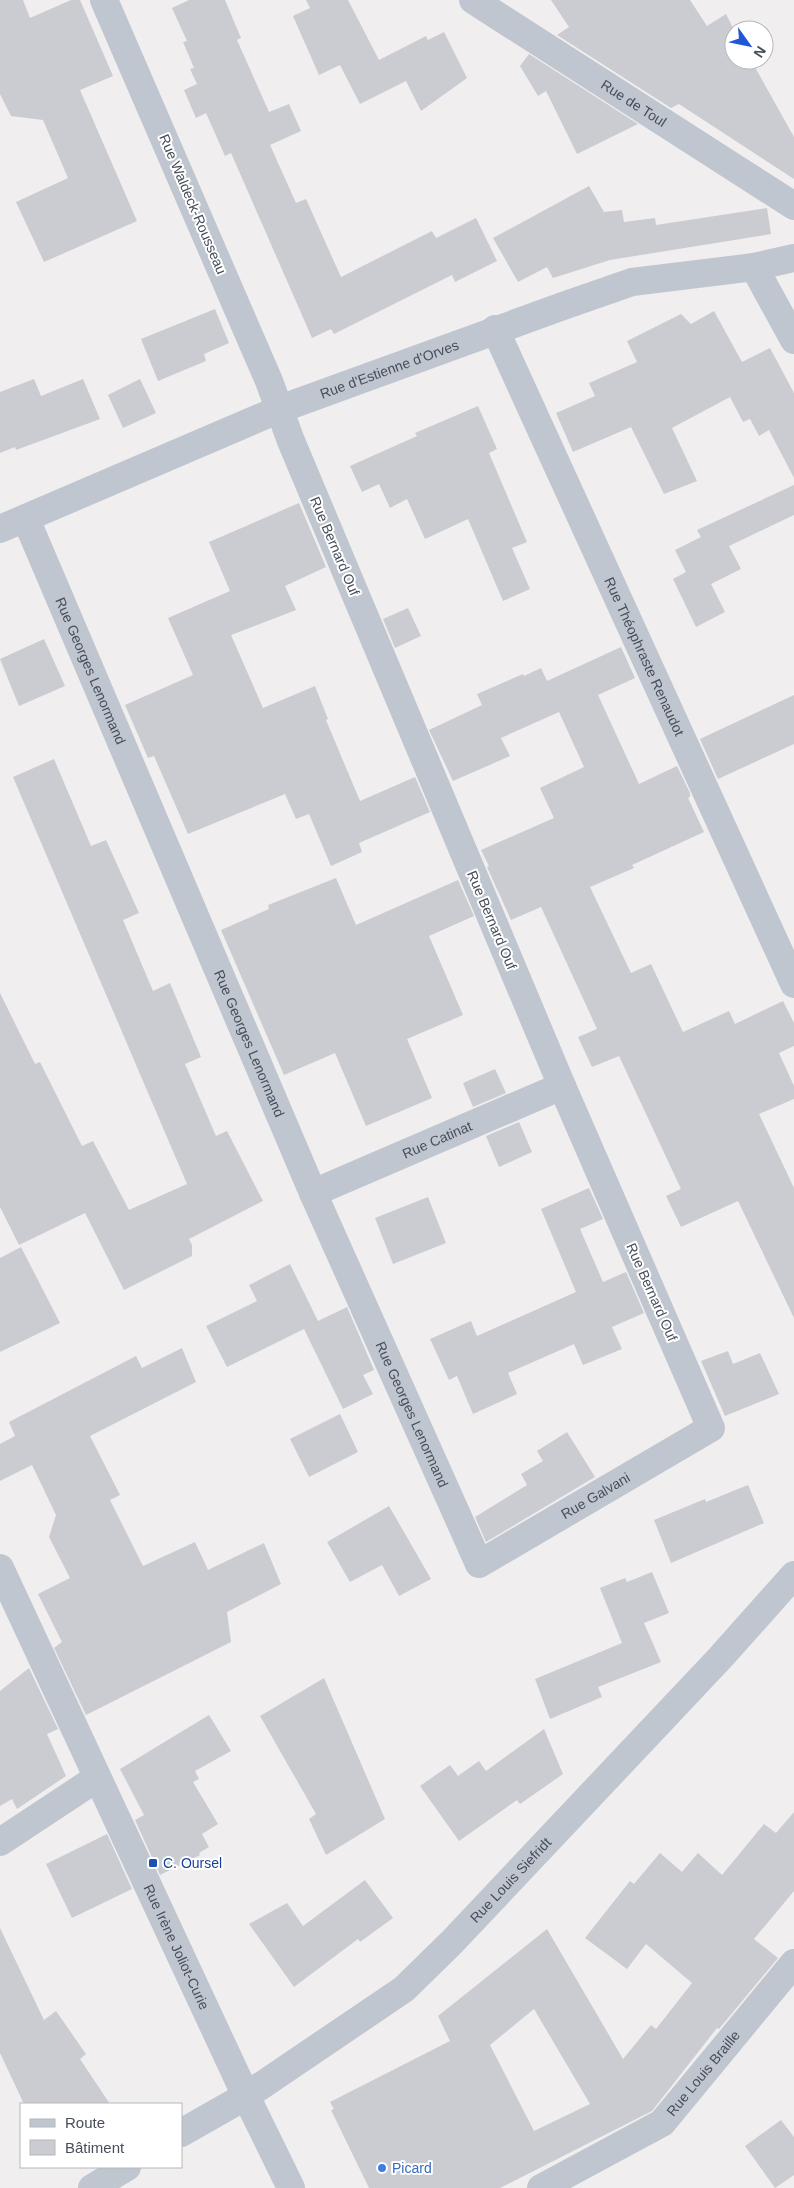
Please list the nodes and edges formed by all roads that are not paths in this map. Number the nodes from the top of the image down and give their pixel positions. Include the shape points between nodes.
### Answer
1 (104, 0) edge
2 (473, 0) edge
3 (794, 206) edge
4 (794, 258) edge
5 (754, 267) junction
6 (495, 329) junction
7 (794, 340) edge
8 (280, 409) junction
9 (26, 520) junction
10 (0, 529) edge
11 (794, 984) edge
12 (562, 1086) junction
13 (313, 1193) junction
14 (711, 1428) joint
15 (480, 1564) joint
16 (0, 1568) edge
17 (794, 1575) edge
18 (98, 1778) junction
19 (0, 1842) edge
20 (794, 1963) edge
21 (246, 2096) junction
22 (182, 2132) edge
23 (125, 2168) edge
24 (92, 2188) edge
25 (291, 2188) edge
26 (541, 2188) edge

1 - 8 street, Rue Waldeck-Rousseau
2 - 3 street, Rue de Toul
4 - 5 street, Rue d'Estienne d'Orves
5 - 6 street, Rue d'Estienne d'Orves via 632,282
5 - 7 street
6 - 8 street, Rue d'Estienne d'Orves
6 - 11 street, Rue Théophraste Renaudot
8 - 9 street, Rue d'Estienne d'Orves
8 - 12 street, Rue Bernard Ouf via 294,450
9 - 10 street, Rue d'Estienne d'Orves
9 - 13 street, Rue Georges Lenormand
12 - 13 street, Rue Catinat
12 - 14 street, Rue Bernard Ouf
13 - 15 street, Rue Georges Lenormand
14 - 15 street, Rue Galvani
16 - 18 street, Rue Irène Joliot-Curie
17 - 21 street, Rue Louis Siefridt via 685,1695 404,1989
18 - 19 street
18 - 21 street, Rue Irène Joliot-Curie
20 - 26 street, Rue Louis Braille via 662,2123
21 - 22 street, Rue Louis Siefridt
21 - 25 street, Rue Irène Joliot-Curie
23 - 24 street

